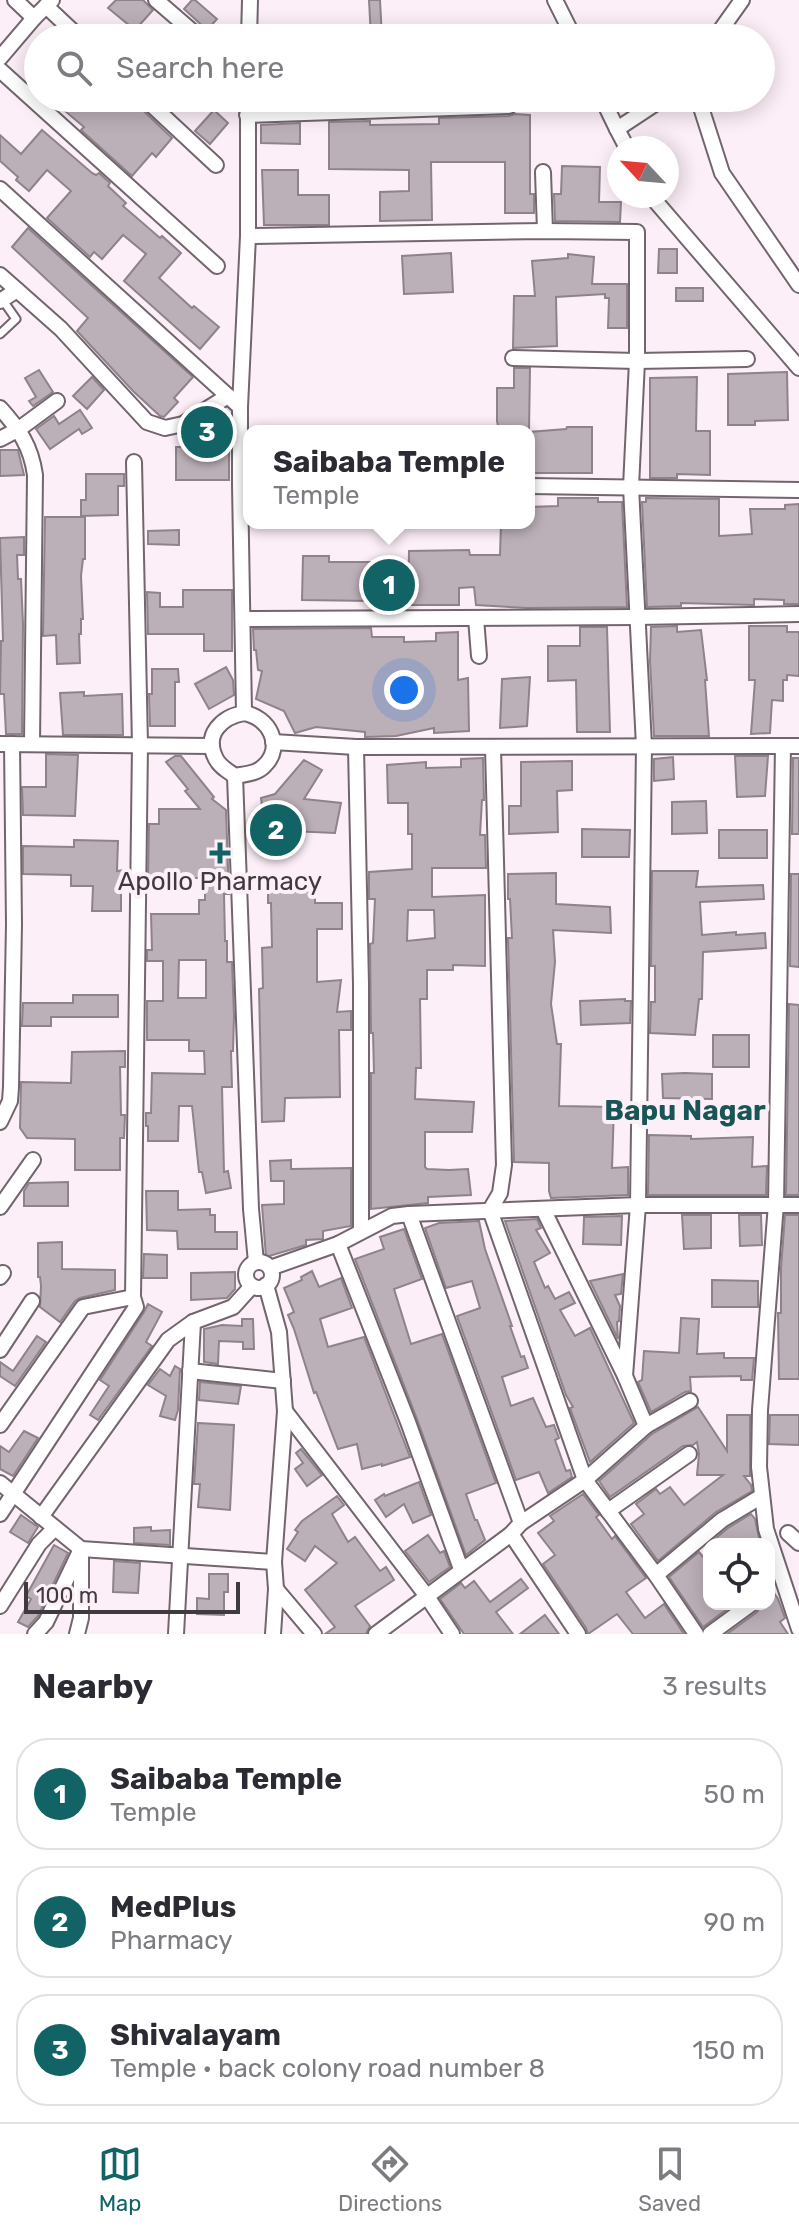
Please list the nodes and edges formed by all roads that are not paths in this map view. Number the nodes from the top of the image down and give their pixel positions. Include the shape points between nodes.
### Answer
1 (15, 0) edge
2 (156, 0) edge
3 (250, 0) edge
4 (555, 0) edge
5 (742, 0) edge
6 (49, 3) edge
7 (34, 18) junction
8 (29, 24) edge
9 (68, 24) edge
10 (184, 24) edge
11 (249, 24) edge
12 (567, 24) edge
13 (725, 24) edge
14 (24, 30) edge
15 (0, 58) edge
16 (0, 70) edge
17 (24, 92) edge
18 (46, 112) edge
19 (159, 112) edge
20 (247, 112) edge
21 (334, 112) edge
22 (609, 112) edge
23 (643, 112) edge
24 (702, 112) edge
25 (247, 115) junction
26 (617, 129) junction
27 (621, 136) edge
28 (216, 165) dead end
29 (543, 172) dead end
30 (0, 189) edge
31 (661, 208) edge
32 (545, 231) junction
33 (248, 236) junction
34 (217, 266) dead end
35 (0, 275) edge
36 (799, 285) edge
37 (17, 290) junction
38 (1, 300) edge
39 (0, 334) edge
40 (513, 358) dead end
41 (747, 359) dead end
42 (637, 361) junction
43 (799, 368) edge
44 (228, 396) junction
45 (57, 401) dead end
46 (240, 407) junction
47 (0, 408) edge
48 (19, 429) junction
49 (0, 439) edge
50 (134, 462) dead end
51 (243, 465) edge
52 (535, 486) edge
53 (631, 487) junction
54 (799, 490) edge
55 (244, 529) edge
56 (799, 614) edge
57 (637, 617) junction
58 (476, 618) junction
59 (244, 619) junction
60 (479, 656) dead end
61 (244, 713) junction
62 (273, 742) junction
63 (32, 743) junction
64 (6, 744) edge
65 (140, 745) junction
66 (212, 746) junction
67 (644, 746) junction
68 (783, 746) junction
69 (799, 746) edge
70 (356, 747) junction
71 (493, 748) junction
72 (235, 776) junction
73 (0, 1122) edge
74 (33, 1160) dead end
75 (776, 1204) junction
76 (638, 1205) junction
77 (799, 1205) edge
78 (0, 1207) edge
79 (543, 1209) junction
80 (490, 1210) junction
81 (409, 1214) junction
82 (361, 1231) junction
83 (338, 1244) junction
84 (263, 1265) junction
85 (259, 1286) junction
86 (133, 1297) junction
87 (32, 1301) dead end
88 (193, 1322) junction
89 (0, 1350) edge
90 (190, 1371) junction
91 (625, 1376) junction
92 (283, 1381) junction
93 (690, 1401) dead end
94 (285, 1411) junction
95 (0, 1425) edge
96 (646, 1426) junction
97 (689, 1454) dead end
98 (585, 1480) junction
99 (0, 1483) edge
100 (13, 1495) junction
101 (762, 1496) junction
102 (608, 1511) junction
103 (0, 1514) edge
104 (41, 1517) junction
105 (55, 1528) junction
106 (516, 1528) junction
107 (81, 1549) junction
108 (181, 1556) junction
109 (274, 1562) junction
110 (461, 1569) junction
111 (656, 1575) junction
112 (783, 1581) junction
113 (775, 1587) edge
114 (276, 1589) junction
115 (426, 1595) junction
116 (0, 1606) edge
117 (743, 1610) edge
118 (799, 1629) edge
119 (35, 1634) edge
120 (77, 1634) edge
121 (176, 1634) edge
122 (273, 1634) edge
123 (314, 1634) edge
124 (376, 1634) edge
125 (452, 1634) edge
126 (578, 1634) edge
127 (696, 1634) edge
128 (710, 1634) edge

1 - 7 street
2 - 10 street
3 - 11 street
4 - 12 street
5 - 13 street
6 - 7 street
6 - 9 street
7 - 8 street
14 - 15 street
16 - 17 street
18 - 34 street
19 - 28 street
20 - 25 street
21 - 25 street
22 - 26 street
23 - 26 street
24 - 36 street via 722,173
25 - 33 street
26 - 27 street
29 - 32 street
30 - 44 street
31 - 43 street
32 - 33 street
32 - 42 street via 637,232
33 - 46 street
35 - 37 street
37 - 38 street
37 - 44 street via 147,422 165,428 183,424
38 - 39 lane via 16,319
40 - 42 street
41 - 42 street
42 - 53 street
44 - 46 street
45 - 48 street
46 - 51 street
47 - 48 street
48 - 49 street
48 - 63 street via 35,475
50 - 65 street
52 - 53 street
53 - 54 street
53 - 57 street
55 - 59 street
56 - 57 street
57 - 58 street
57 - 67 street
58 - 59 street
58 - 60 street
59 - 61 street
61 - 62 street via 259,717
61 - 66 street via 221,722
62 - 70 street
62 - 72 street via 265,765
63 - 64 street
63 - 65 street
64 - 73 street via 14,924 11,1087
65 - 66 street
65 - 86 street
66 - 72 street via 221,767
67 - 68 street
67 - 71 street
67 - 76 street
68 - 69 street
68 - 75 street
70 - 71 street
70 - 82 street
71 - 80 street via 504,1165 500,1193
72 - 84 street via 251,1209
74 - 78 street
75 - 76 street
75 - 77 street
75 - 101 street via 760,1410
76 - 79 street
76 - 91 street
79 - 80 street
79 - 91 street
80 - 81 street
80 - 98 street
81 - 82 street
81 - 106 street
82 - 83 street
83 - 84 street
83 - 110 street
84 - 85 street via 272,1275
84 - 85 street via 249,1267 246,1275
85 - 88 street via 233,1307
85 - 92 street via 279,1332
86 - 95 street via 83,1307
86 - 100 street via 136,1307
87 - 89 street
88 - 90 street
88 - 104 street via 168,1340
90 - 92 street
90 - 108 street
91 - 96 street
92 - 94 street
93 - 96 street
94 - 109 street
94 - 115 street
96 - 98 street
97 - 102 street
98 - 102 street
98 - 106 street
99 - 100 street
100 - 103 street
100 - 104 street
101 - 111 street via 722,1520
101 - 112 street via 766,1529
102 - 111 street
104 - 105 street
105 - 107 street
105 - 116 street
106 - 110 street
106 - 126 street
107 - 108 street
107 - 119 street
107 - 120 street
108 - 109 street
108 - 121 street
109 - 114 street
110 - 115 street
111 - 127 street
112 - 113 street
112 - 118 street
114 - 122 street
114 - 123 street
115 - 124 street
115 - 125 street
117 - 128 street

